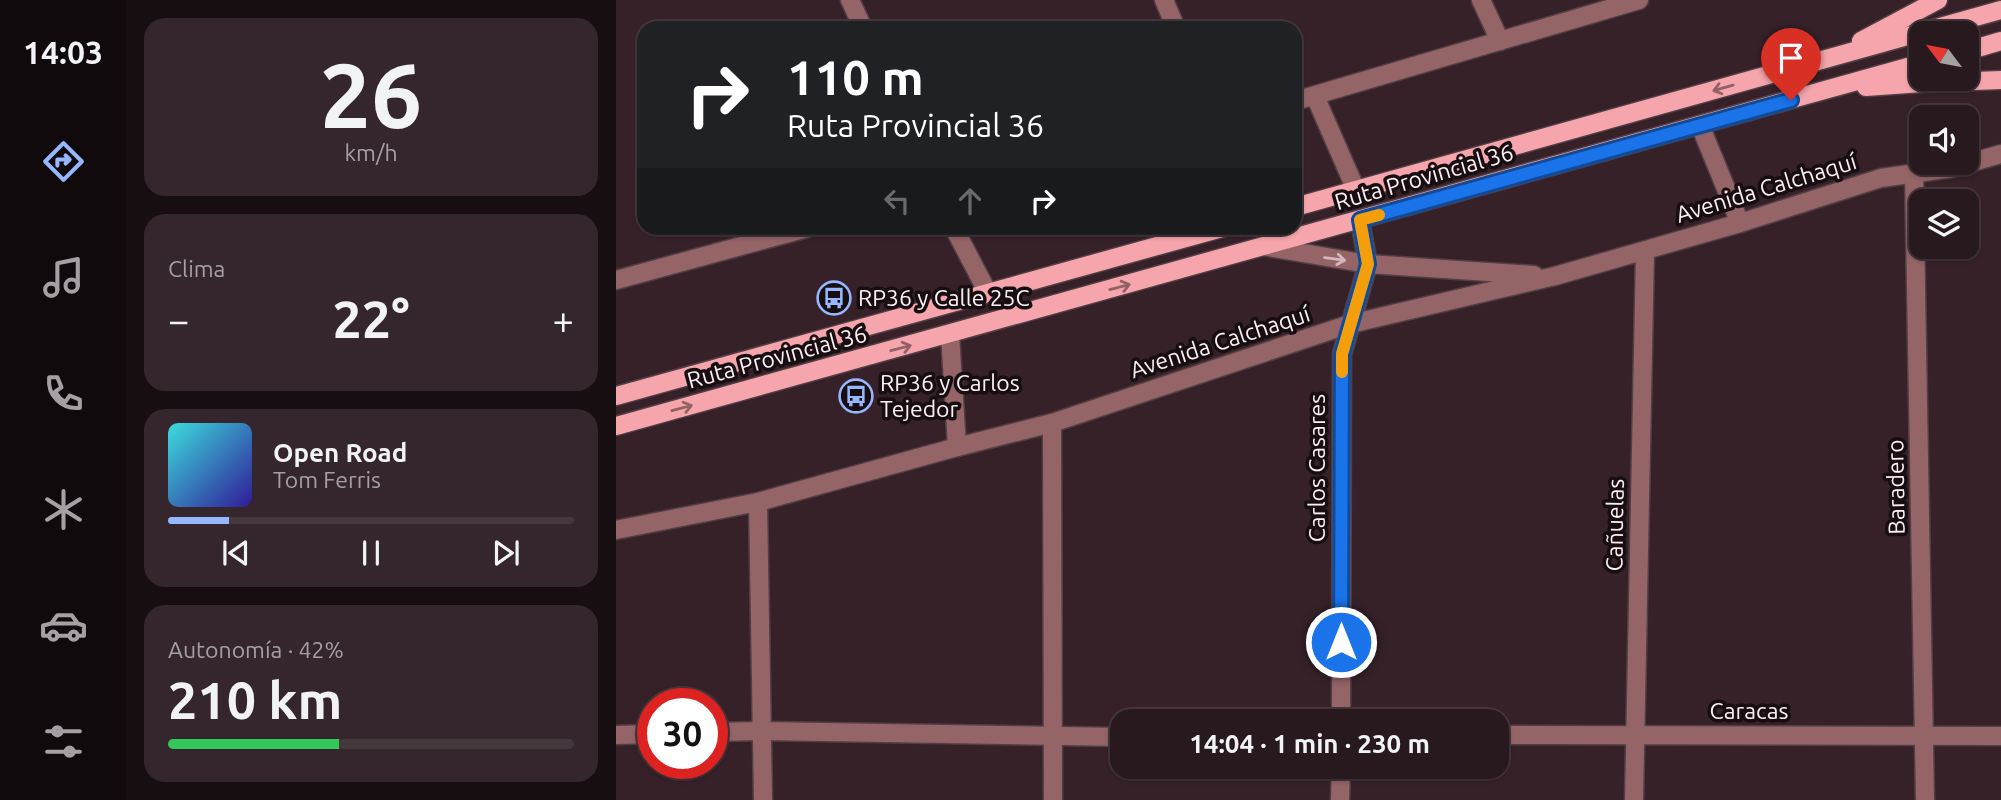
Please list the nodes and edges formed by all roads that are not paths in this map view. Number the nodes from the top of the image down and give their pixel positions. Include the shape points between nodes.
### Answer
1 (850, 0) edge
2 (1164, 0) edge
3 (1481, 0) edge
4 (1639, 0) edge
5 (1938, 0) edge
6 (2001, 10) edge
7 (860, 21) edge
8 (1173, 21) edge
9 (1500, 41) junction
10 (2001, 41) edge
11 (1979, 47) edge
12 (1827, 59) junction
13 (1909, 67) edge
14 (2001, 80) edge
15 (1814, 94) junction
16 (1315, 96) junction
17 (1302, 99) edge
18 (1700, 125) junction
19 (2001, 155) edge
20 (1979, 161) edge
21 (1909, 175) edge
22 (1914, 175) edge
23 (1356, 190) junction
24 (1302, 205) edge
25 (1360, 220) junction
26 (1740, 223) junction
27 (781, 235) edge
28 (958, 235) edge
29 (1197, 235) edge
30 (1268, 247) junction
31 (1645, 251) junction
32 (1368, 264) junction
33 (1555, 276) junction
34 (616, 280) edge
35 (988, 293) junction
36 (1350, 324) junction
37 (950, 334) junction
38 (616, 396) edge
39 (1052, 423) junction
40 (616, 426) edge
41 (957, 447) junction
42 (758, 502) junction
43 (616, 530) edge
44 (1341, 709) edge
45 (763, 731) junction
46 (728, 732) edge
47 (637, 734) edge
48 (616, 735) edge
49 (1509, 735) edge
50 (1634, 736) junction
51 (1925, 736) junction
52 (2001, 736) edge
53 (1052, 737) junction
54 (1110, 737) edge
55 (1340, 779) edge
56 (763, 800) edge
57 (1052, 800) edge
58 (1340, 800) edge
59 (1634, 800) edge
60 (1925, 800) edge

1 - 7 street
2 - 8 street
3 - 9 street
4 - 9 street
5 - 12 main road
6 - 12 main road, Ruta Provincial 36
9 - 16 street
10 - 11 main road
12 -> 23 main road, Ruta Provincial 36
13 - 15 main road, Ruta Provincial 36
14 - 15 main road
15 - 18 main road, Ruta Provincial 36
16 - 17 street
16 - 23 street
18 - 25 main road, Ruta Provincial 36
18 - 26 street
19 - 20 street, Avenida Calchaquí
21 - 26 street, Avenida Calchaquí via 1881,178
22 - 51 street, Baradero
23 - 24 main road, Ruta Provincial 36
25 - 30 main road, Ruta Provincial 36
25 - 32 street, Carlos Casares
26 - 31 street, Avenida Calchaquí
27 - 34 street
28 - 35 street
29 - 35 main road, Ruta Provincial 36
30 -> 32 street
37 -> 30 main road, Ruta Provincial 36
31 - 33 street, Avenida Calchaquí
31 - 50 street, Cañuelas
32 - 33 street
32 - 36 street, Carlos Casares
33 - 36 street, Avenida Calchaquí
35 - 38 main road, Ruta Provincial 36
36 - 39 street, Avenida Calchaquí
36 - 44 street, Carlos Casares via 1342,354
40 -> 37 main road, Ruta Provincial 36
37 - 41 street
39 - 41 street, Avenida Calchaquí
39 - 53 street
41 - 42 street, Avenida Calchaquí
42 - 43 street, Avenida Calchaquí
42 - 45 street
45 - 46 street
45 - 53 street
45 - 56 street
47 - 48 street
49 - 50 street, Caracas
50 - 51 street, Caracas
50 - 59 street, Cañuelas
51 - 52 street, Caracas
51 - 60 street, Baradero
53 - 54 street
53 - 57 street
55 - 58 street

